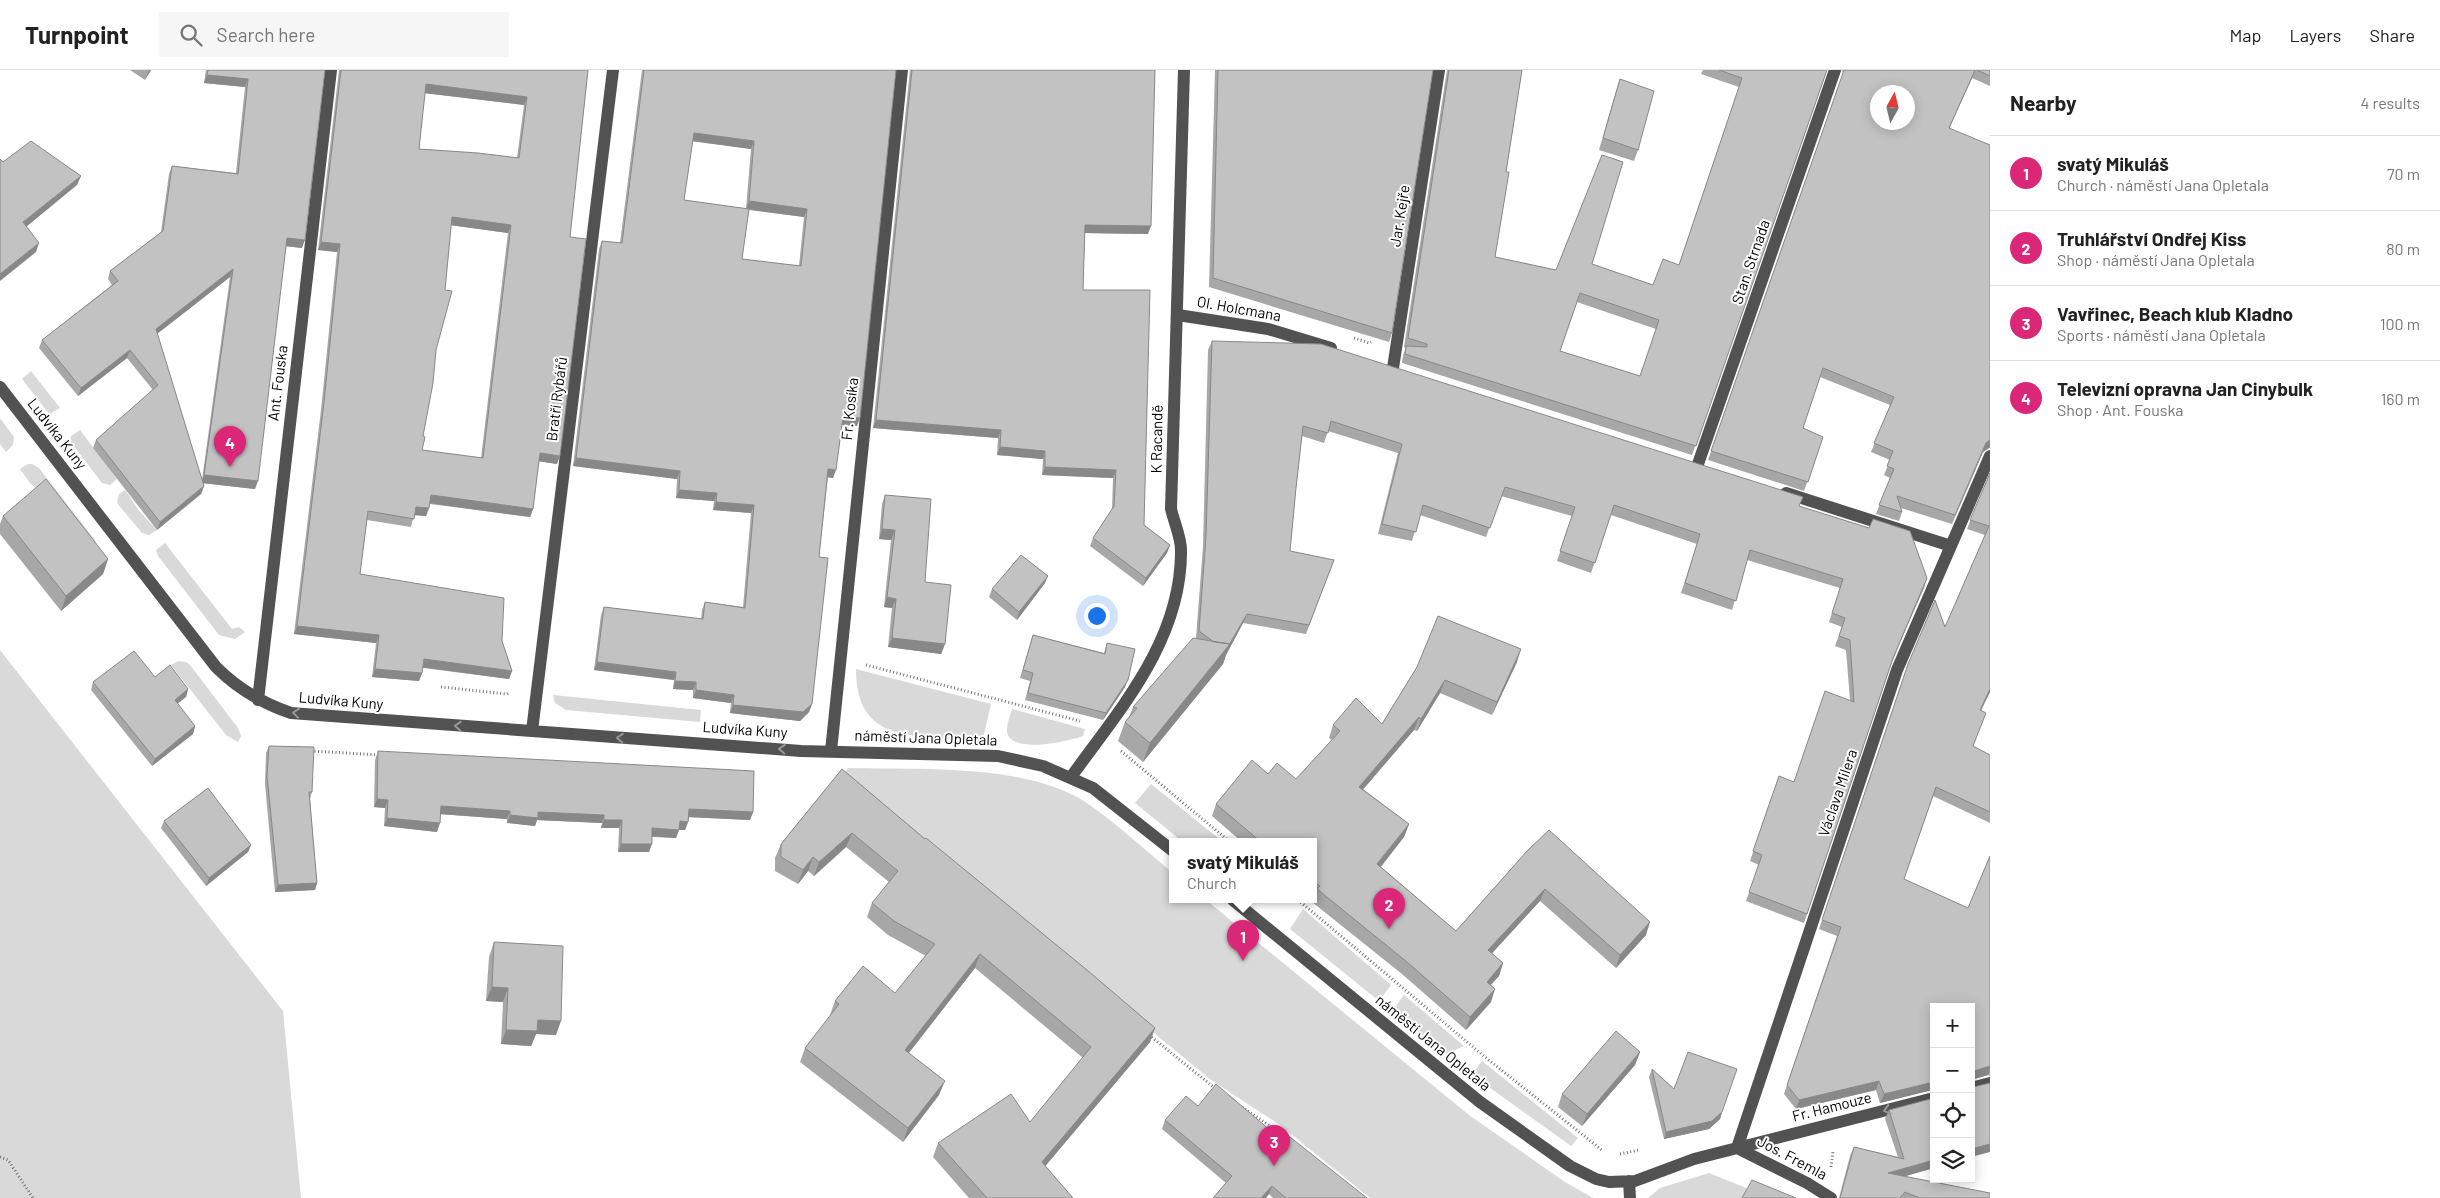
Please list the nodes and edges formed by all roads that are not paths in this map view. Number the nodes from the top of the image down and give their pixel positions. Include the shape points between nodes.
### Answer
1 (331, 70) edge
2 (613, 70) edge
3 (902, 70) edge
4 (1184, 70) edge
5 (1439, 70) edge
6 (1834, 70) edge
7 (1178, 315) junction
8 (1342, 351) edge
9 (1393, 368) edge
10 (0, 387) edge
11 (1990, 456) edge
12 (1714, 469) edge
13 (1770, 488) edge
14 (1950, 546) junction
15 (258, 700) junction
16 (532, 731) junction
17 (831, 751) junction
18 (1071, 777) junction
19 (1169, 848) edge
20 (1237, 903) edge
21 (1990, 1083) edge
22 (1975, 1087) edge
23 (1930, 1099) edge
24 (1737, 1148) junction
25 (1628, 1181) junction
26 (1630, 1198) edge
27 (1831, 1198) edge

1 - 15 street, Ant. Fouska
2 - 16 street, Bratří Rybářů
3 - 17 street, Fr. Kosíka
4 - 7 street, K Racandě
5 - 9 street, Jar. Kejře
6 - 12 street, Stan. Strnada via 1694,463
7 - 8 street, Ol. Holcmana via 1268,329
7 - 18 street, K Racandě via 1171,509 1181,548 1170,617 1149,666 1128,701
10 - 15 street, Ludvíka Kuny via 204,652 229,680
11 - 14 street, Václava Milera
13 - 14 street
14 - 24 street, Václava Milera via 1897,670
16 -> 15 street, Ludvíka Kuny via 291,713
17 -> 16 street, Ludvíka Kuny
17 - 18 street, náměstí Jana Opletala via 979,754 1043,766
18 - 19 street, náměstí Jana Opletala via 1093,788
20 - 25 street, náměstí Jana Opletala via 1487,1107 1585,1175 1609,1182
21 - 22 street
23 -> 24 street, Fr. Hamouze
24 - 25 street, náměstí Jana Opletala
24 - 27 street, Jos. Fremla
25 - 26 street

